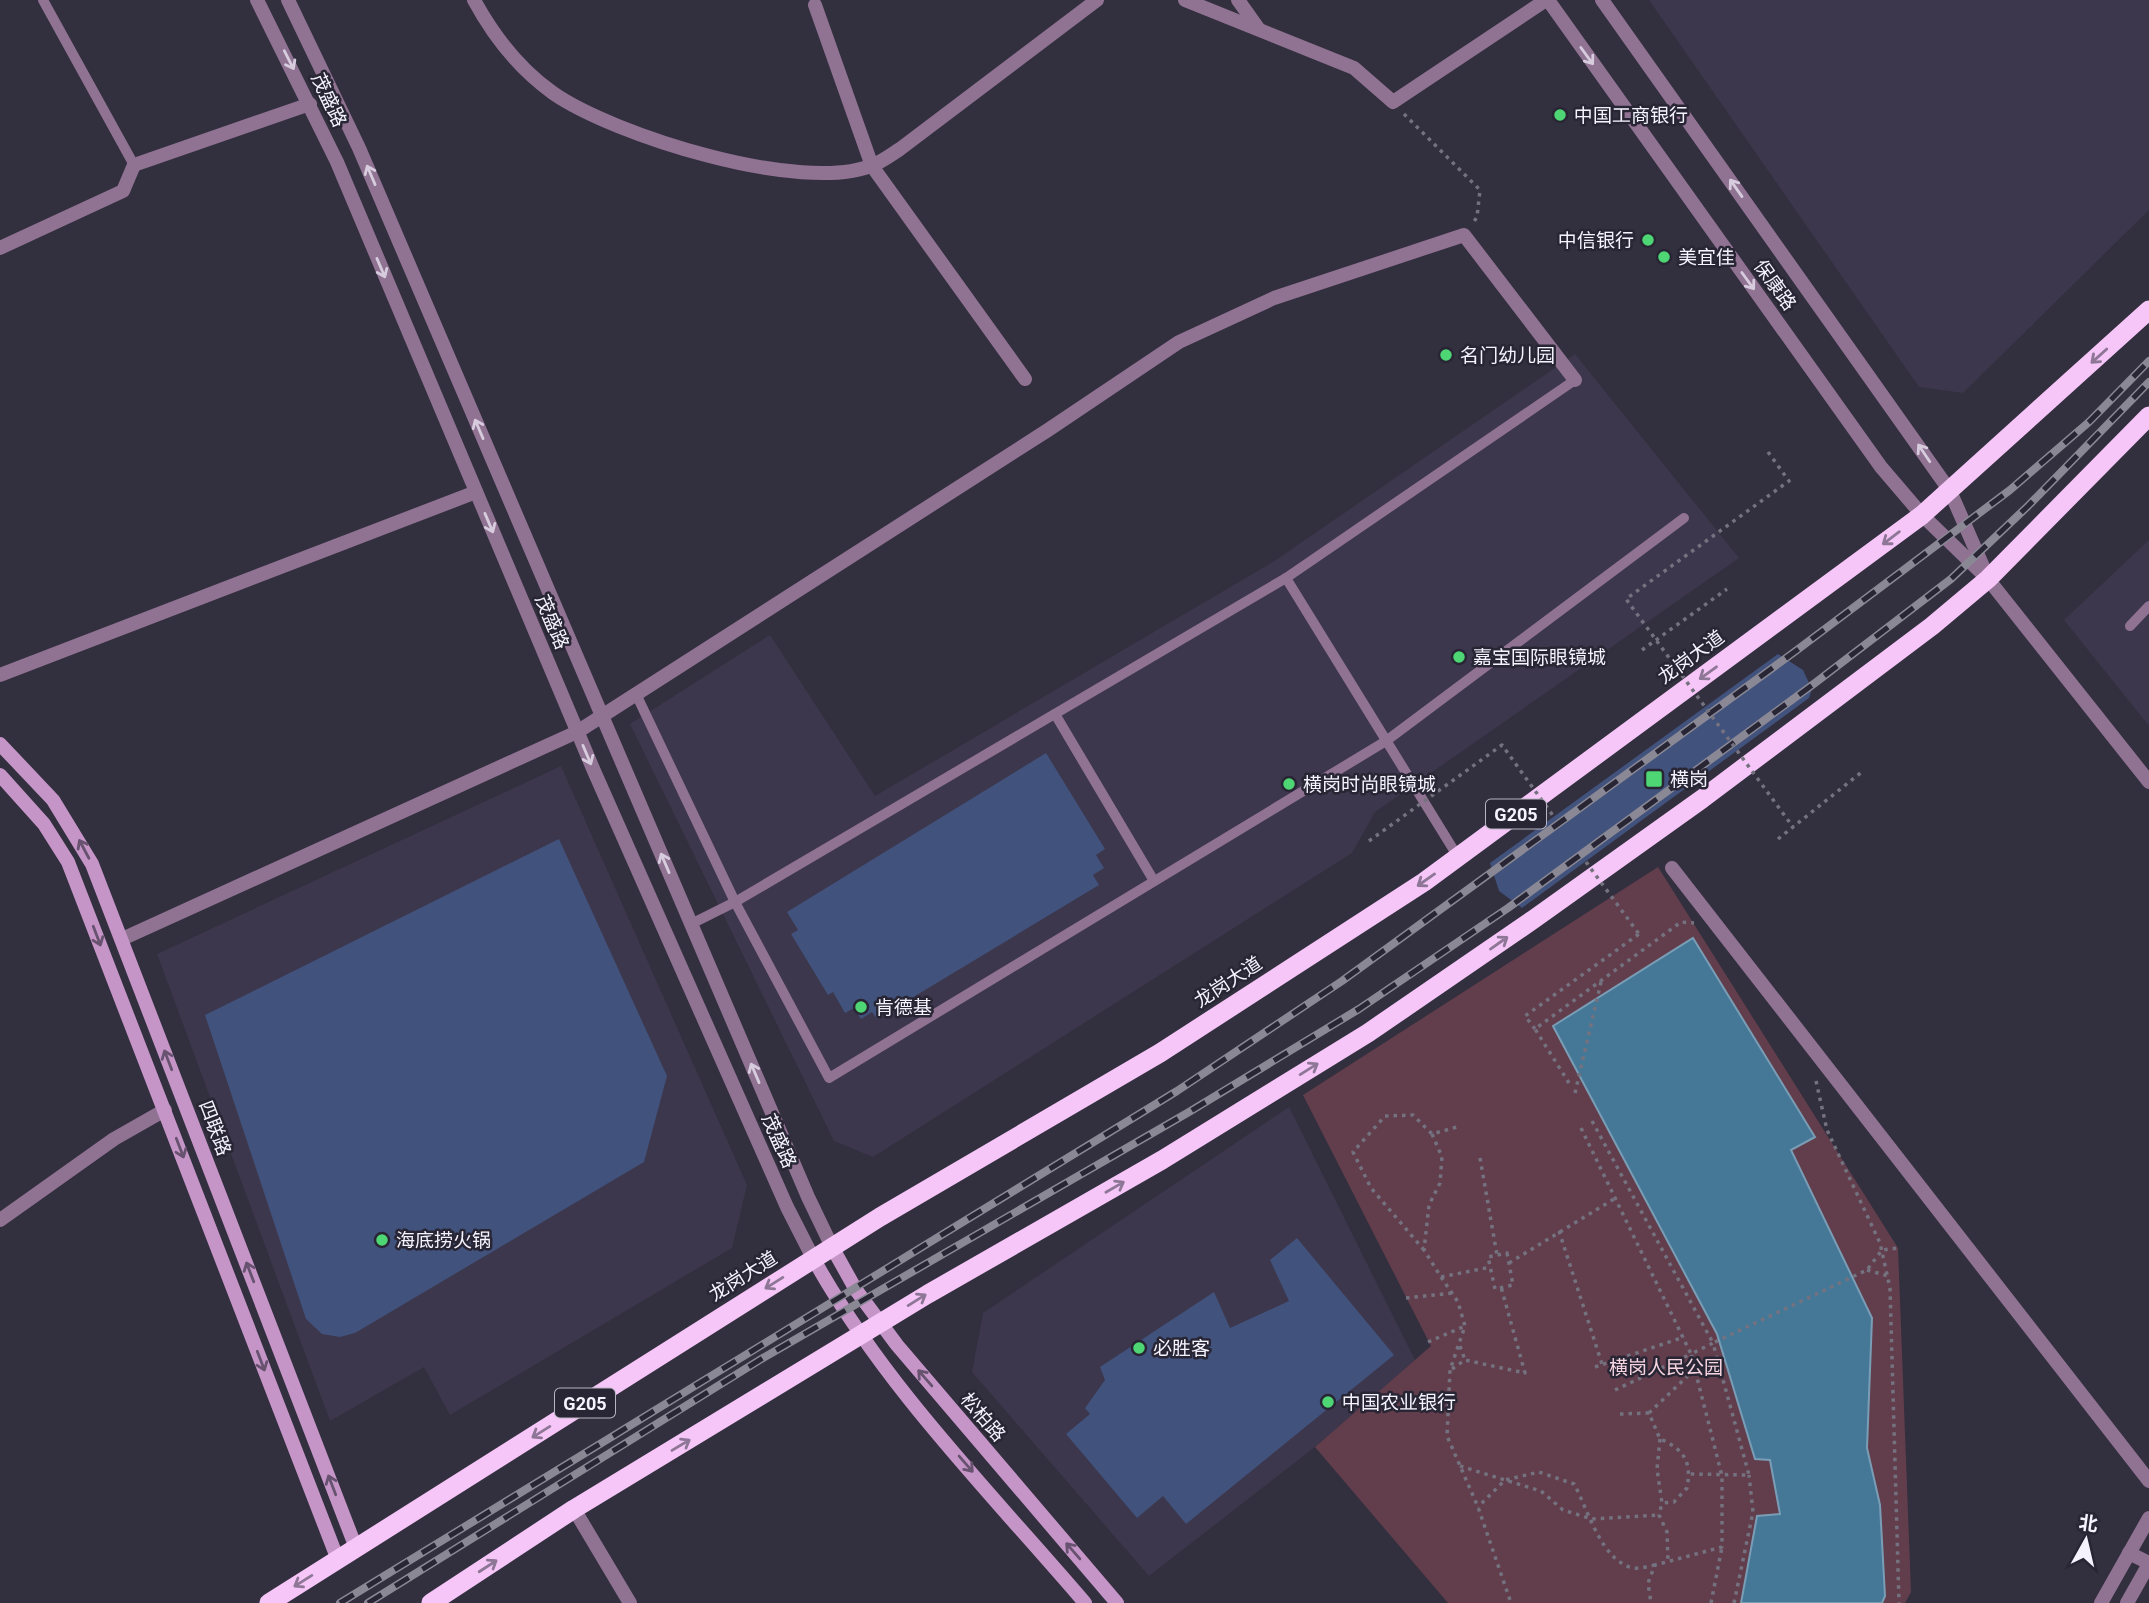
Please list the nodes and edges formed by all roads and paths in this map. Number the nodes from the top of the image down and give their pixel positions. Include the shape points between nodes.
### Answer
1 (43, 0) edge
2 (257, 0) edge
3 (288, 0) edge
4 (474, 0) edge
5 (1097, 0) edge
6 (1185, 0) edge
7 (1238, 0) edge
8 (1547, 0) edge
9 (1602, 0) edge
10 (815, 5) dead end
11 (1259, 29) junction
12 (1392, 102) junction
13 (310, 104) junction
14 (134, 165) junction
15 (872, 166) junction
16 (1464, 235) junction
17 (0, 248) edge
18 (2149, 310) edge
19 (1025, 379) dead end
20 (1574, 380) joint
21 (2149, 416) edge
22 (1768, 452) dead end
23 (476, 492) junction
24 (1950, 492) junction
25 (1922, 515) junction
26 (1684, 518) dead end
27 (1286, 578) junction
28 (1988, 579) junction
29 (1727, 589) dead end
30 (2149, 606) edge
31 (2130, 626) dead end
32 (1656, 639) junction
33 (1642, 650) dead end
34 (0, 675) edge
35 (636, 694) junction
36 (1055, 714) junction
37 (602, 716) junction
38 (577, 732) junction
39 (1386, 741) junction
40 (0, 744) edge
41 (1863, 771) dead end
42 (0, 775) edge
43 (2149, 782) edge
44 (1553, 817) dead end
45 (1793, 827) junction
46 (1778, 839) dead end
47 (1369, 841) dead end
48 (1458, 857) junction
49 (1587, 862) dead end
50 (1672, 868) dead end
51 (1154, 881) junction
52 (735, 902) junction
53 (1700, 923) dead end
54 (691, 924) junction
55 (122, 939) junction
56 (1602, 980) junction
57 (1535, 1029) junction
58 (1816, 1080) dead end
59 (1569, 1083) dead end
60 (1574, 1093) dead end
61 (165, 1110) junction
62 (1592, 1121) dead end
63 (1457, 1127) dead end
64 (1581, 1128) dead end
65 (1432, 1134) junction
66 (1480, 1158) dead end
67 (1614, 1199) junction
68 (0, 1220) edge
69 (1559, 1231) junction
70 (832, 1247) junction
71 (1898, 1248) dead end
72 (1424, 1250) junction
73 (1882, 1250) junction
74 (1497, 1255) junction
75 (813, 1258) junction
76 (1509, 1263) junction
77 (1491, 1267) junction
78 (1867, 1270) junction
79 (1888, 1276) junction
80 (1441, 1277) junction
81 (1501, 1287) junction
82 (1452, 1293) junction
83 (1406, 1298) dead end
84 (880, 1324) junction
85 (1465, 1326) junction
86 (860, 1337) junction
87 (1684, 1337) junction
88 (1428, 1342) dead end
89 (1713, 1343) junction
90 (1459, 1344) junction
91 (1691, 1354) junction
92 (1465, 1360) junction
93 (1602, 1364) junction
94 (1595, 1367) dead end
95 (1695, 1369) junction
96 (1450, 1370) junction
97 (1615, 1390) dead end
98 (1649, 1413) junction
99 (1620, 1414) dead end
100 (1660, 1438) junction
101 (1460, 1466) junction
102 (1689, 1474) junction
103 (1749, 1475) junction
104 (1722, 1476) junction
105 (1505, 1480) junction
106 (2149, 1481) edge
107 (1662, 1503) junction
108 (1478, 1507) junction
109 (574, 1509) junction
110 (1659, 1515) junction
111 (2149, 1518) edge
112 (1592, 1519) junction
113 (1722, 1547) junction
114 (356, 1548) junction
115 (2129, 1553) junction
116 (338, 1560) junction
117 (1668, 1562) junction
118 (2149, 1564) edge
119 (1655, 1565) junction
120 (269, 1603) edge
121 (431, 1603) edge
122 (630, 1603) edge
123 (1085, 1603) edge
124 (1117, 1603) edge
125 (1511, 1603) edge
126 (1651, 1603) edge
127 (1711, 1603) edge
128 (1734, 1603) edge
129 (1899, 1603) edge
130 (2101, 1603) edge
131 (2127, 1603) edge

1 - 14 lane
2 -> 13 street, 茂盛路
37 -> 3 street, 茂盛路 via 359,148
4 - 15 street via 489,28 518,64 553,93 605,121 735,163 839,172
5 - 15 street
6 - 11 street
7 - 11 street
8 - 12 street
8 -> 25 street, 保康路 via 1881,467
24 -> 9 street, 保康路
10 - 15 street
11 - 12 street via 1354,68
12 - 16 path via 1480,190 1478,217
13 - 14 street
13 -> 23 street, 茂盛路
14 - 17 street via 122,191
15 - 19 street
16 - 20 street
16 - 35 street via 1274,298 1179,342
18 -> 24 highway, 龙岗大道 / G205
20 - 27 lane
21 - 28 highway
22 - 32 path, bridge via 1789,481 1626,599
23 - 34 street
23 -> 38 street, 茂盛路
24 - 25 highway, 龙岗大道 / G205
24 - 28 street, 保康路
25 - 28 street, 保康路
25 -> 48 highway, 龙岗大道 / G205
26 - 39 lane
27 - 36 lane
27 - 39 lane
28 - 43 street, 保康路
84 -> 28 highway via 1162,1160 1368,1033 1702,799
29 - 32 path
30 - 31 lane
32 - 33 path
32 - 45 path, bridge
35 - 37 street
35 - 52 lane
36 - 51 lane
36 - 52 lane
37 - 38 street
54 -> 37 street, 茂盛路
38 - 55 street
38 -> 75 street, 茂盛路
39 - 48 lane
39 - 51 lane
55 -> 40 main road, 四联路 via 76,833 53,800
41 - 45 path
42 -> 61 main road via 44,824 68,862
44 - 47 path, bridge via 1502,745
45 - 46 path
48 -> 70 highway, 龙岗大道 / G205 via 1160,1053
49 - 57 path, bridge via 1639,934 1525,1016
50 - 106 street
51 - 52 lane via 829,1078
52 - 54 lane
53 - 56 path via 1681,922
70 -> 54 street, 茂盛路
114 -> 55 main road, 四联路
56 - 57 path
56 - 60 path
57 - 59 path
58 - 73 path via 1827,1130
61 - 68 street via 114,1139
61 -> 116 main road
62 - 89 path
63 - 65 path
64 - 67 path
65 - 72 path via 1442,1157 1440,1183 1429,1205
65 - 72 path via 1413,1115 1385,1116 1353,1152 1371,1188
66 - 74 path
67 - 69 path
67 - 87 path
69 - 76 path
69 - 93 path
70 - 75 highway, 龙岗大道 / G205
70 - 84 main road, 松柏路
71 - 73 path
72 - 80 path
73 - 78 path
73 - 79 path
74 - 76 path via 1507,1253
74 - 77 path via 1488,1257
75 - 86 main road
75 -> 114 highway, 龙岗大道 / G205
76 - 81 path via 1513,1285
77 - 80 path
77 - 81 path via 1495,1289
78 - 79 path
78 - 89 path
79 - 129 path
80 - 82 path
81 - 92 path via 1525,1373
82 - 83 path
82 - 85 path
84 - 86 highway
124 -> 84 main road, 松柏路
85 - 88 path
85 - 90 path
109 -> 86 highway
86 -> 123 main road
87 - 91 path
87 - 93 path
89 - 91 path
89 - 103 path
90 - 92 path
90 - 96 path
91 - 95 path
91 - 97 path
92 - 96 path
93 - 94 path
95 - 98 path
95 - 104 path
96 - 101 path via 1447,1436
98 - 99 path
98 - 100 path
100 - 102 path via 1678,1446 1688,1460
100 - 107 path via 1657,1469
101 - 105 path
101 - 108 path
102 - 104 path
102 - 107 path via 1687,1488 1674,1502
103 - 104 path
103 - 128 path via 1753,1513
104 - 113 path
105 - 108 path
105 - 112 path via 1541,1490 1563,1510
105 - 112 path via 1539,1472 1574,1484
107 - 110 path
108 - 125 path
121 -> 109 highway
109 - 122 street
110 - 112 path
110 - 117 path via 1667,1532
111 - 115 street
112 - 119 path via 1616,1560 1634,1568
113 - 117 path
113 - 127 path
114 - 116 highway, 龙岗大道 / G205
115 - 118 street
115 - 130 street
116 -> 120 highway, 龙岗大道 / G205
117 - 119 path
118 - 131 street
119 - 126 path via 1648,1583

